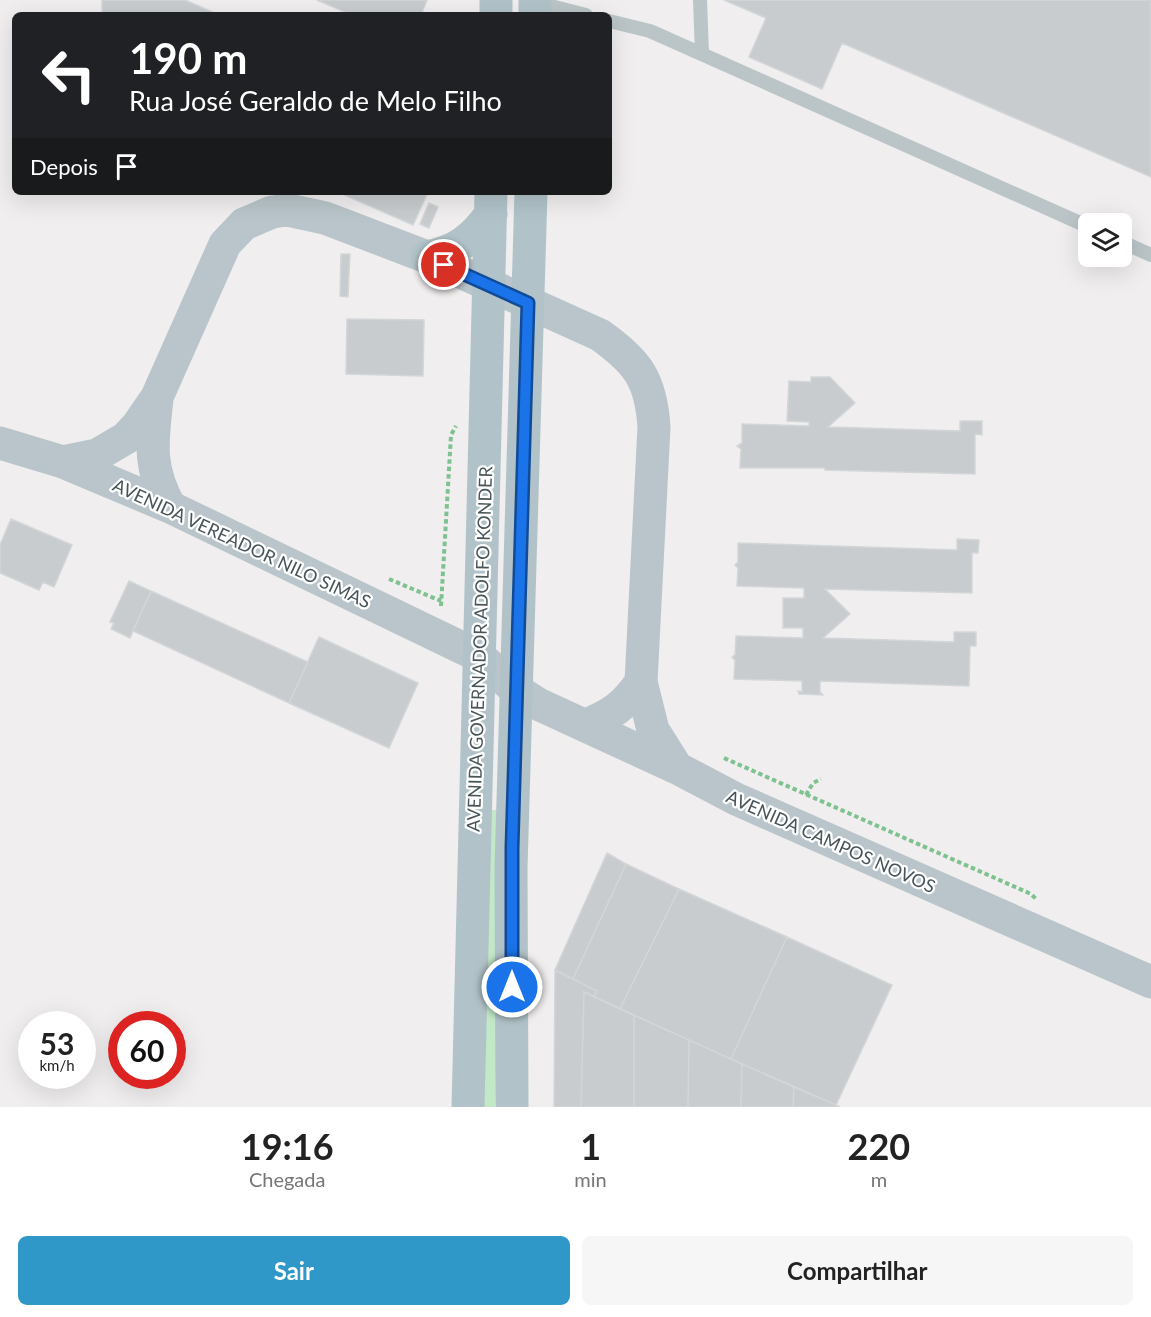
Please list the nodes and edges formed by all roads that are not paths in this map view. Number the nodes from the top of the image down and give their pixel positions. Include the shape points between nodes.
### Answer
1 (700, 0) edge
2 (535, 6) edge
3 (569, 12) edge
4 (612, 22) edge
5 (702, 54) junction
6 (531, 195) edge
7 (491, 203) edge
8 (1078, 222) edge
9 (1132, 246) edge
10 (1151, 255) edge
11 (427, 256) junction
12 (489, 286) junction
13 (528, 303) junction
14 (158, 397) junction
15 (0, 443) edge
16 (63, 462) junction
17 (170, 507) junction
18 (479, 656) junction
19 (641, 682) junction
20 (516, 690) junction
21 (586, 726) junction
22 (677, 768) junction
23 (1151, 982) edge
24 (468, 1107) edge
25 (512, 1107) edge

1 - 5 lane
2 - 3 lane
4 - 5 lane via 650,31
5 - 8 lane
6 - 13 main road, AVENIDA GOVERNADOR ADOLFO KONDER
7 - 11 main road via 480,230 462,246
7 - 12 main road, AVENIDA GOVERNADOR ADOLFO KONDER
9 - 10 lane
11 - 12 main road
11 - 14 main road via 304,212 272,212 257,218 234,233 218,256
12 - 13 main road
12 - 18 main road, AVENIDA GOVERNADOR ADOLFO KONDER
13 - 19 main road via 600,335 625,352 642,373 652,399 654,427
13 - 20 main road, AVENIDA GOVERNADOR ADOLFO KONDER
14 - 16 main road via 137,426 112,448
14 - 17 main road via 152,460 160,490
15 - 16 main road, AVENIDA VEREADOR NILO SIMAS
16 - 17 main road, AVENIDA VEREADOR NILO SIMAS
17 - 18 main road, AVENIDA VEREADOR NILO SIMAS
18 - 20 main road, AVENIDA VEREADOR NILO SIMAS
18 - 24 main road, AVENIDA GOVERNADOR ADOLFO KONDER
19 - 21 main road via 628,701 612,714
19 - 22 main road via 653,730
20 - 21 main road, AVENIDA CAMPOS NOVOS
20 - 25 main road, AVENIDA GOVERNADOR ADOLFO KONDER via 511,868
21 - 22 main road, AVENIDA CAMPOS NOVOS
22 - 23 main road, AVENIDA CAMPOS NOVOS via 736,799

